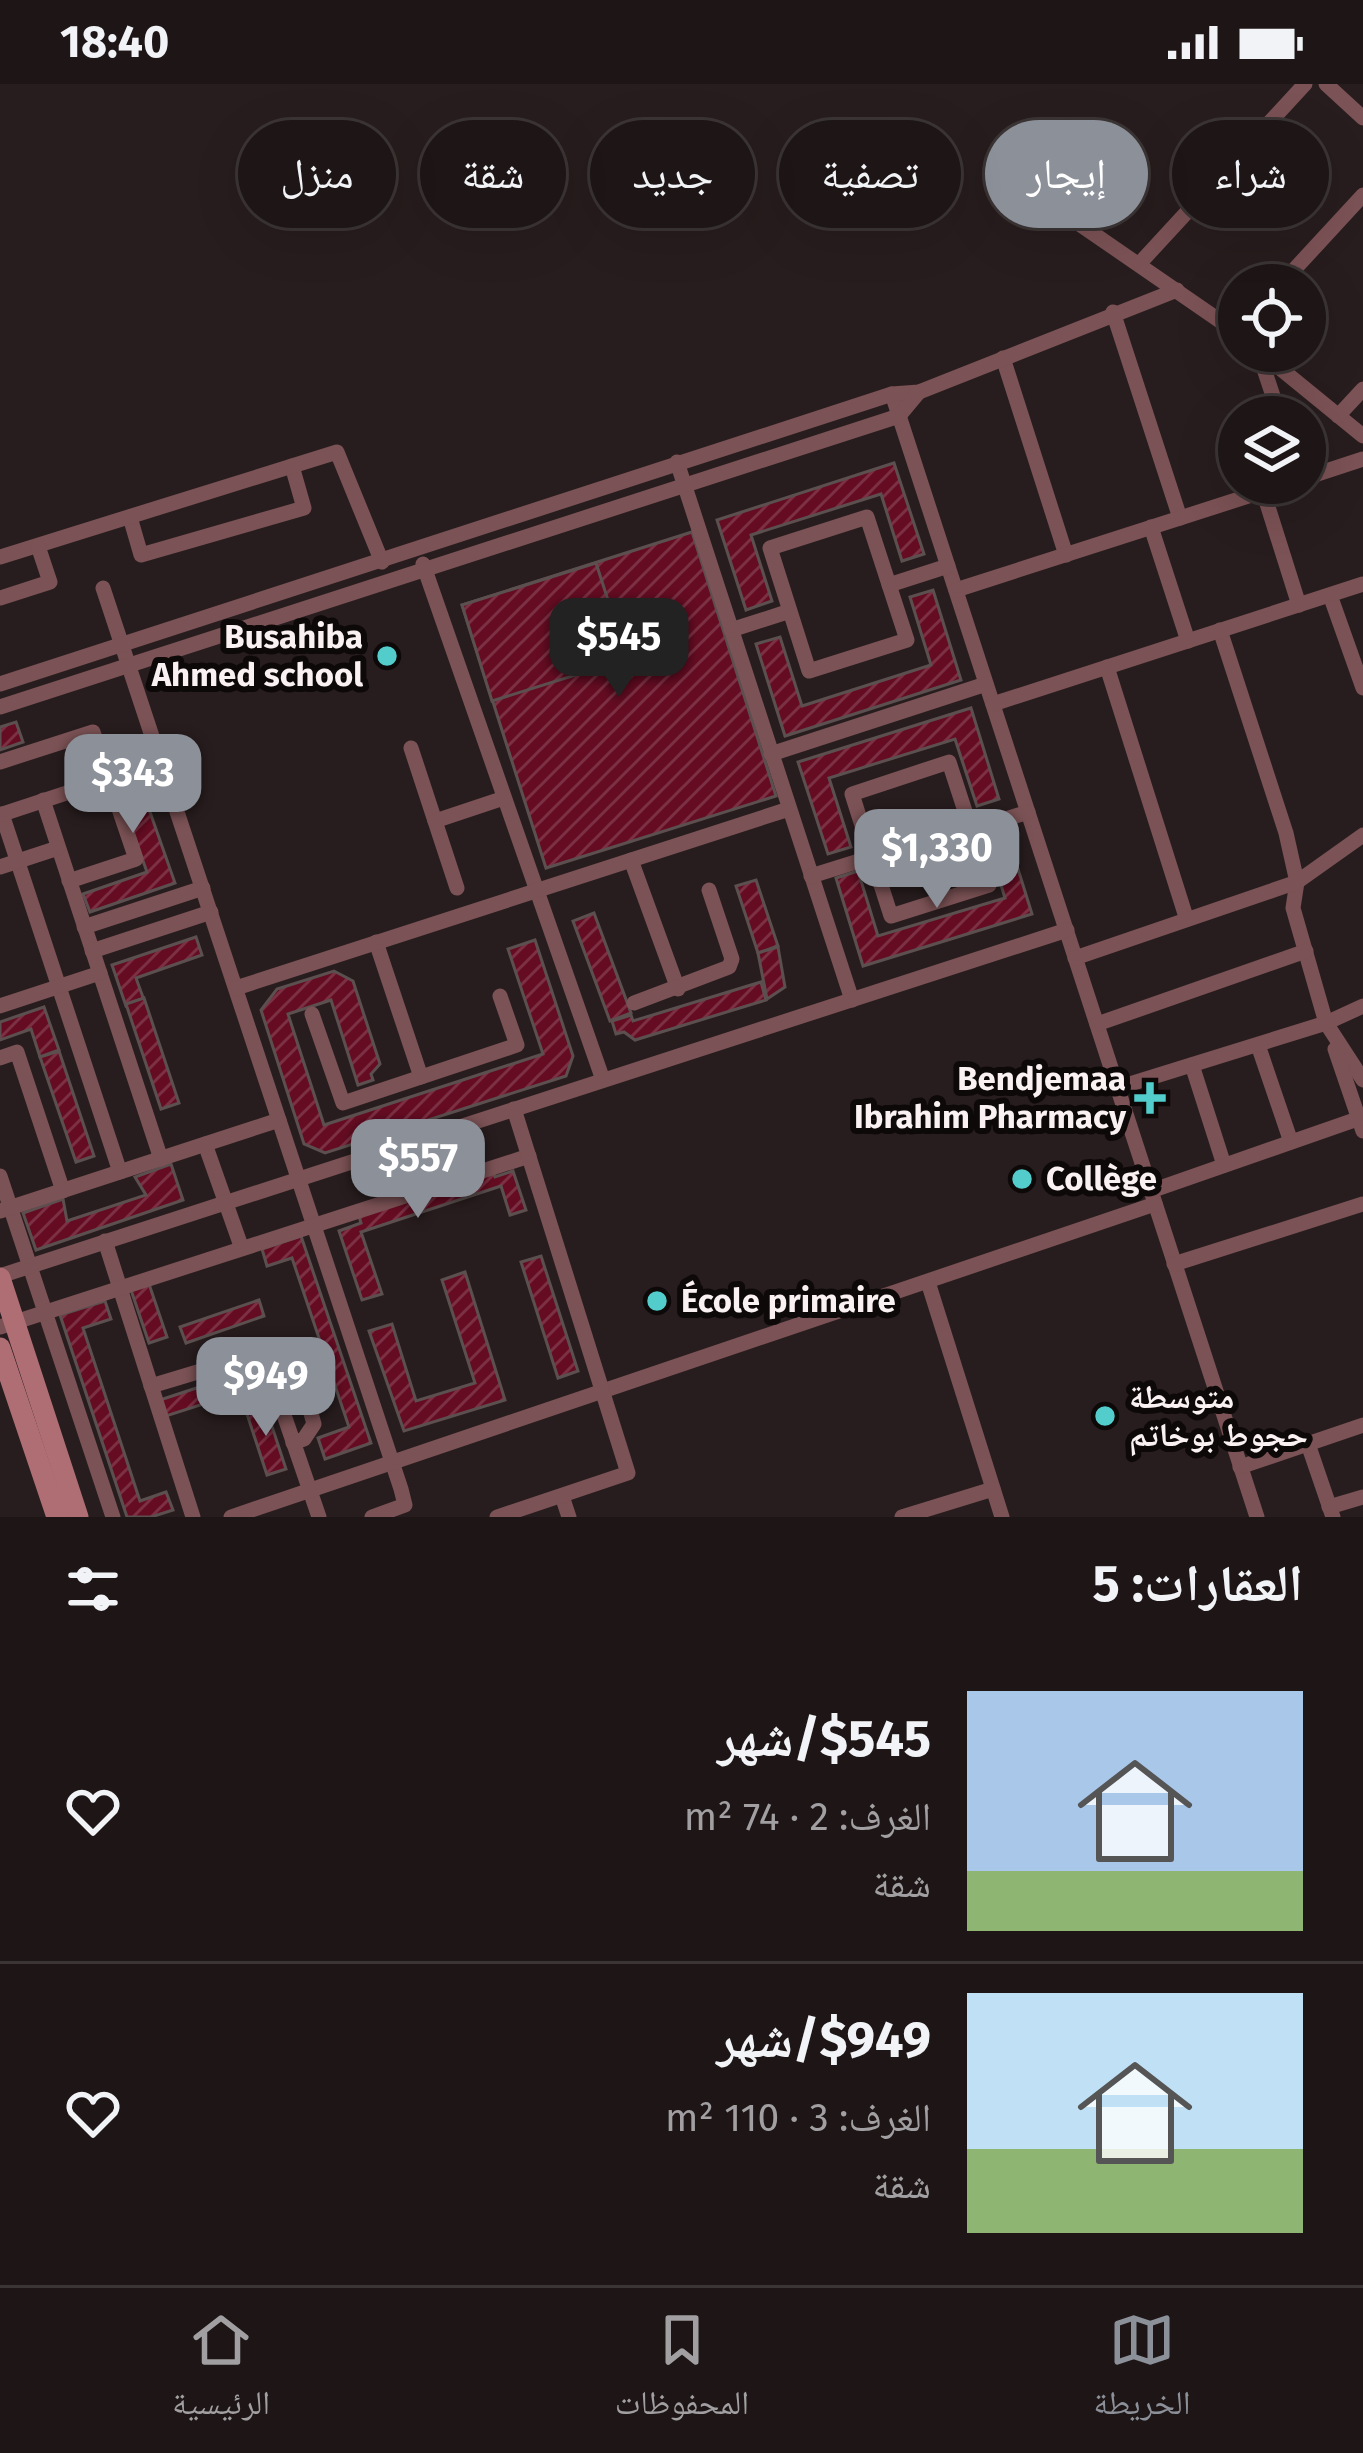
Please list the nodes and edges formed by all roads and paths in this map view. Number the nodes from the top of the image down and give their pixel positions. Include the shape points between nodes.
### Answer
1 (1306, 84) edge
2 (1326, 84) edge
3 (1363, 118) edge
4 (1363, 195) edge
5 (1087, 228) edge
6 (1140, 263) junction
7 (1299, 264) edge
8 (1177, 290) junction
9 (1114, 312) junction
10 (1218, 318) edge
11 (1003, 358) junction
12 (1284, 372) edge
13 (1363, 389) edge
14 (919, 392) junction
15 (892, 394) junction
16 (899, 416) junction
17 (1338, 416) junction
18 (1363, 436) edge
19 (1363, 459) edge
20 (676, 462) junction
21 (292, 466) junction
22 (1326, 471) edge
23 (685, 487) junction
24 (1223, 504) edge
25 (1267, 504) edge
26 (130, 517) junction
27 (1180, 518) junction
28 (1151, 527) junction
29 (38, 545) junction
30 (418, 550) junction
31 (1066, 555) junction
32 (0, 557) edge
33 (382, 562) junction
34 (948, 566) junction
35 (425, 571) junction
36 (1363, 584) edge
37 (889, 585) junction
38 (103, 588) dead end
39 (956, 590) junction
40 (1330, 595) junction
41 (0, 598) edge
42 (1299, 605) junction
43 (790, 611) junction
44 (731, 630) junction
45 (1220, 631) junction
46 (1188, 641) junction
47 (125, 646) junction
48 (129, 666) junction
49 (1107, 667) junction
50 (0, 684) edge
51 (986, 684) junction
52 (1363, 688) edge
53 (992, 704) junction
54 (0, 707) edge
55 (411, 748) dead end
56 (771, 754) junction
57 (0, 762) edge
58 (109, 779) junction
59 (504, 798) junction
60 (43, 800) junction
61 (789, 808) junction
62 (1028, 812) junction
63 (1, 814) edge
64 (435, 821) junction
65 (971, 830) junction
66 (1363, 835) edge
67 (58, 848) junction
68 (872, 856) junction
69 (632, 860) junction
70 (18, 861) junction
71 (0, 867) edge
72 (811, 876) junction
73 (70, 881) junction
74 (1297, 882) junction
75 (203, 888) junction
76 (457, 888) dead end
77 (536, 890) junction
78 (709, 890) dead end
79 (211, 912) junction
80 (1186, 917) junction
81 (85, 927) junction
82 (1067, 930) junction
83 (376, 942) junction
84 (92, 951) junction
85 (1306, 951) junction
86 (1075, 958) junction
87 (100, 973) junction
88 (59, 986) junction
89 (236, 988) junction
90 (678, 989) junction
91 (500, 996) dead end
92 (852, 1000) junction
93 (634, 1003) dead end
94 (0, 1006) edge
95 (1363, 1006) edge
96 (312, 1014) dead end
97 (1326, 1023) junction
98 (1096, 1024) junction
99 (1258, 1045) junction
100 (0, 1058) edge
101 (1192, 1065) junction
102 (422, 1077) junction
103 (603, 1080) junction
104 (1363, 1080) edge
105 (1118, 1088) junction
106 (514, 1109) junction
107 (279, 1120) junction
108 (1362, 1122) edge
109 (1291, 1142) junction
110 (205, 1144) junction
111 (529, 1156) junction
112 (161, 1159) junction
113 (1224, 1165) junction
114 (120, 1172) junction
115 (0, 1176) edge
116 (300, 1178) junction
117 (63, 1191) junction
118 (1153, 1197) junction
119 (226, 1202) junction
120 (1363, 1204) edge
121 (5, 1210) edge
122 (313, 1222) junction
123 (105, 1241) junction
124 (241, 1246) junction
125 (1174, 1264) junction
126 (31, 1265) junction
127 (0, 1277) edge
128 (928, 1282) junction
129 (120, 1288) junction
130 (45, 1312) junction
131 (7, 1324) edge
132 (0, 1348) edge
133 (262, 1351) junction
134 (151, 1386) junction
135 (603, 1391) junction
136 (1363, 1425) edge
137 (293, 1443) junction
138 (1308, 1444) junction
139 (393, 1462) junction
140 (1240, 1467) junction
141 (311, 1489) junction
142 (993, 1489) junction
143 (1362, 1501) edge
144 (406, 1511) edge
145 (1331, 1512) edge
146 (57, 1517) edge
147 (78, 1517) edge
148 (113, 1517) edge
149 (193, 1517) edge
150 (231, 1517) edge
151 (319, 1517) edge
152 (372, 1517) edge
153 (496, 1517) edge
154 (902, 1517) edge
155 (1002, 1517) edge
156 (1256, 1517) edge

1 - 6 street
2 - 3 street
4 - 7 street
5 - 6 street
6 - 8 street
8 - 9 street
8 - 10 street
9 - 11 street
9 - 27 street
11 - 14 street
11 - 31 street
12 - 17 street
13 - 17 street
14 - 15 street
14 - 16 street
15 - 16 street
15 - 20 street
16 - 23 street
16 - 34 street
17 - 18 street
19 - 22 street
20 - 23 street
20 - 30 street
21 - 26 street
21 - 26 street via 304,508 141,555
21 - 33 street via 337,452
23 - 35 street
23 - 44 street
24 - 27 street
25 - 42 street
26 - 29 street
27 - 28 street
28 - 31 street
28 - 46 street
29 - 32 street
29 - 41 street via 50,582
30 - 33 street
30 - 35 street
31 - 39 street
33 - 47 street
34 - 37 street
34 - 39 street
35 - 48 street
35 - 59 street
36 - 40 street
37 - 43 street via 907,640 809,671
37 - 43 street via 867,517 770,548
38 - 47 street
39 - 51 street
40 - 42 street
40 - 52 street
42 - 45 street
43 - 44 street
44 - 56 street
45 - 46 street
45 - 74 street
46 - 49 street
47 - 48 street
47 - 50 street
48 - 54 street
48 - 75 street
49 - 53 street
49 - 80 street
51 - 53 street
51 - 56 street
53 - 62 street
55 - 64 street
56 - 61 street
57 - 58 street via 93,731
58 - 60 street
58 - 73 street via 136,859
59 - 64 street
59 - 77 street
60 - 63 street
60 - 67 street
61 - 69 street
61 - 72 street
62 - 65 street
62 - 82 street
63 - 70 street
64 - 76 street
65 - 68 street via 988,885 891,916
65 - 68 street via 949,763 852,794
66 - 74 street
67 - 70 street
67 - 73 street
68 - 72 street
69 - 77 street
69 - 90 street
70 - 71 street
70 - 88 street
72 - 92 street
73 - 81 street
74 - 80 street
74 - 85 street via 1293,908
75 - 79 street
75 - 81 street
77 - 83 street
77 - 103 street
78 - 90 street via 732,959 725,972
79 - 84 street
79 - 89 street
80 - 86 street
81 - 84 street
82 - 86 street
82 - 92 street
83 - 89 street
83 - 102 street
84 - 87 street
85 - 97 street
85 - 98 street
86 - 98 street
87 - 88 street
87 - 112 street
88 - 94 street
88 - 114 street
89 - 107 street
90 - 93 street
91 - 102 street via 517,1045
92 - 103 street
95 - 97 street
96 - 102 street via 343,1103
97 - 99 street
97 - 104 street
97 - 108 street
98 - 105 street
99 - 101 street
99 - 109 street
100 - 117 street via 17,1052
101 - 105 street
101 - 113 street
103 - 106 street
105 - 118 street
106 - 111 street
106 - 116 street
107 - 110 street
107 - 116 street
108 - 109 street
109 - 113 street
110 - 112 street
110 - 119 street
111 - 122 street
111 - 135 street
112 - 114 street
113 - 118 street
114 - 117 street
115 - 121 street
116 - 119 street
116 - 122 street
117 - 121 street
118 - 125 street
118 - 128 street
119 - 123 street
119 - 124 street
120 - 125 street
121 - 126 street
122 - 124 street
122 - 139 street
123 - 126 street
123 - 129 street
124 - 129 street
125 - 140 street
126 - 127 street
126 - 130 street
127 - 131 main road
128 - 135 street
128 - 142 street
129 - 130 street
129 - 134 street
130 - 131 street
130 - 148 street
131 - 147 main road
132 - 146 main road
133 - 134 street
133 - 137 street
133 - 137 street via 284,1346 296,1360 314,1424
134 - 149 street
135 - 139 street
135 - 153 street via 628,1473
136 - 138 street
137 - 141 street
138 - 140 street
138 - 145 street
139 - 141 street
139 - 144 street
140 - 156 street
141 - 150 street
141 - 151 street
142 - 154 street
142 - 155 street
143 - 145 street
144 - 152 street

